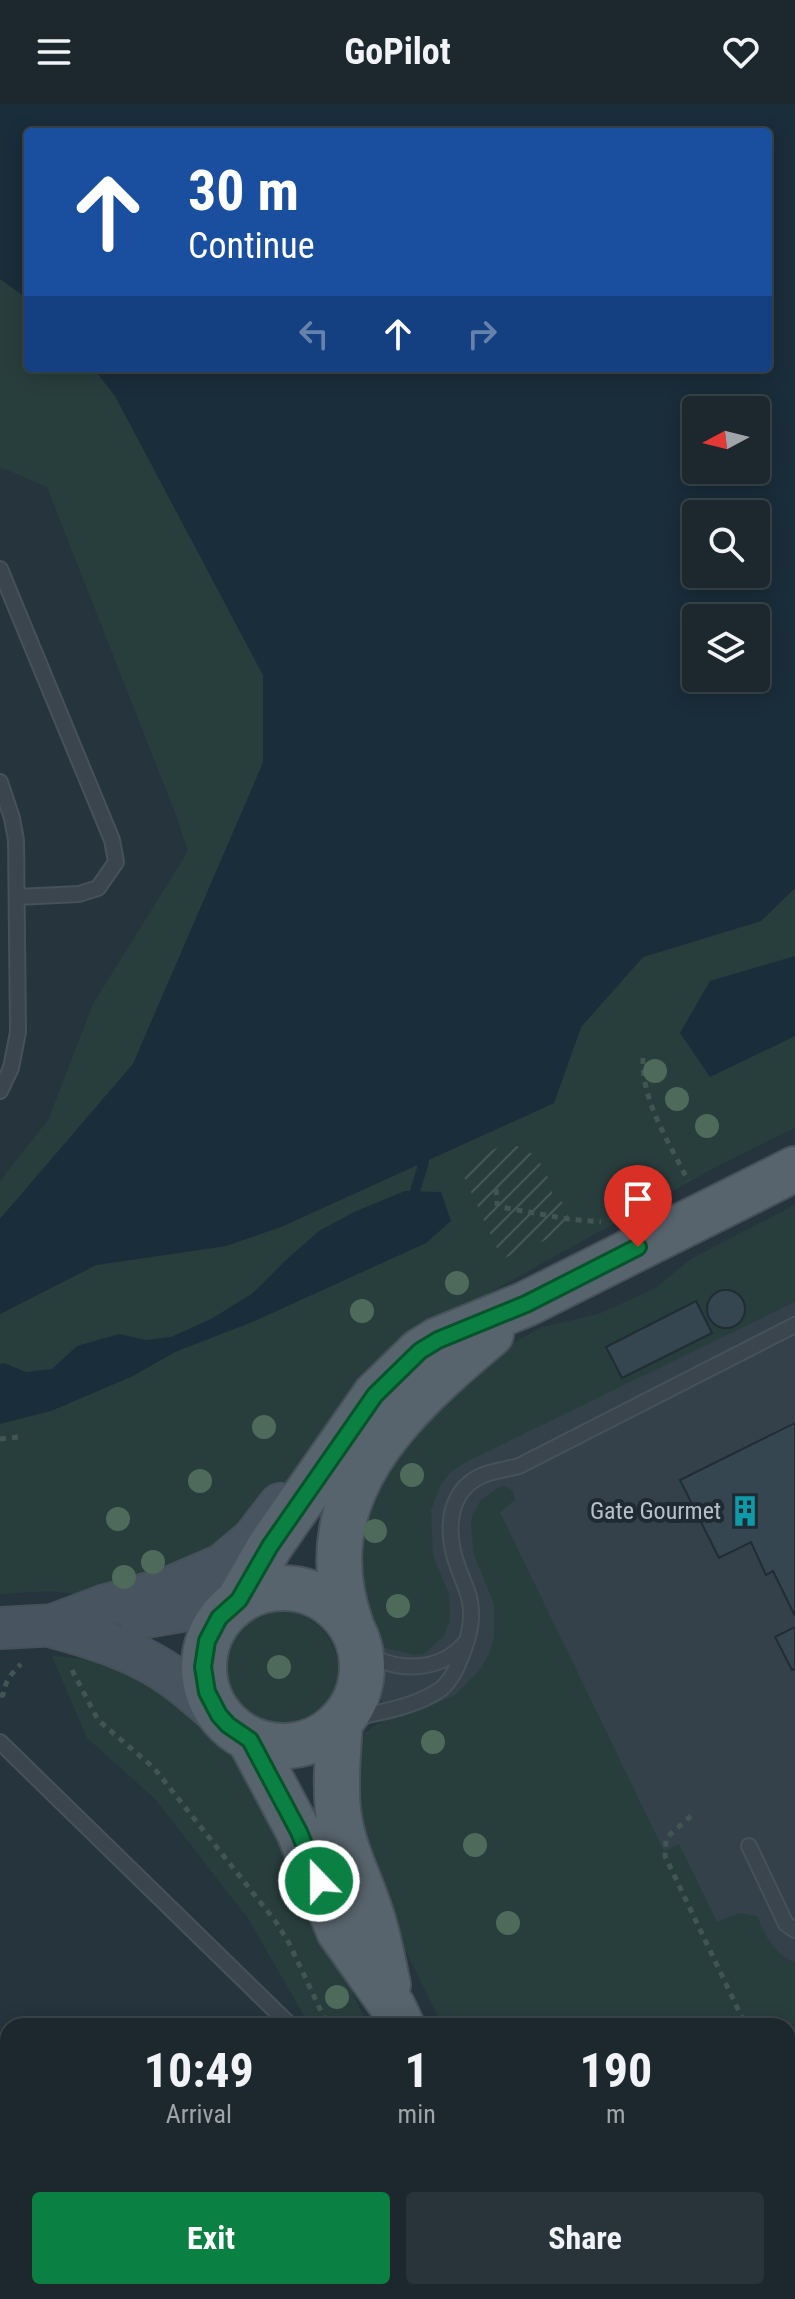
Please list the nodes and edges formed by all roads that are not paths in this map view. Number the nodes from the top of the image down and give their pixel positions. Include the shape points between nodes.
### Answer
1 (0, 569) edge
2 (0, 782) edge
3 (17, 897) junction
4 (0, 1091) edge
5 (795, 1169) edge
6 (526, 1304) junction
7 (795, 1325) edge
8 (375, 1395) junction
9 (239, 1600) junction
10 (50, 1626) junction
11 (0, 1628) edge
12 (356, 1637) junction
13 (468, 1639) junction
14 (341, 1722) junction
15 (235, 1727) junction
16 (0, 1742) edge
17 (749, 1846) dead end
18 (795, 1930) edge
19 (397, 2017) edge
20 (283, 2018) edge

1 - 3 lane via 112,840 116,862 98,888
2 - 3 lane via 16,840
3 - 4 lane via 18,1032
5 - 6 main road
6 - 8 main road via 438,1340
6 - 12 main road via 414,1405 357,1481 345,1507 338,1550 341,1597
7 - 13 lane via 519,1466 466,1486 454,1505 450,1527 470,1598
8 - 9 main road via 270,1546
8 - 10 street via 253,1539 222,1565
9 - 10 street via 138,1618
9 - 12 main road via 263,1589 313,1592 334,1606
9 - 15 main road via 219,1618 207,1641 203,1667 207,1692
10 - 11 street
10 - 15 street via 145,1660
12 - 13 lane via 382,1663 403,1668 436,1661
12 - 14 main road via 362,1674 356,1699
13 - 14 lane via 440,1690
14 - 15 main road via 305,1744 277,1747
14 - 19 main road via 340,1826 372,1917
15 - 19 main road via 299,1832 339,1931
16 - 20 lane
17 - 18 lane via 786,1924

